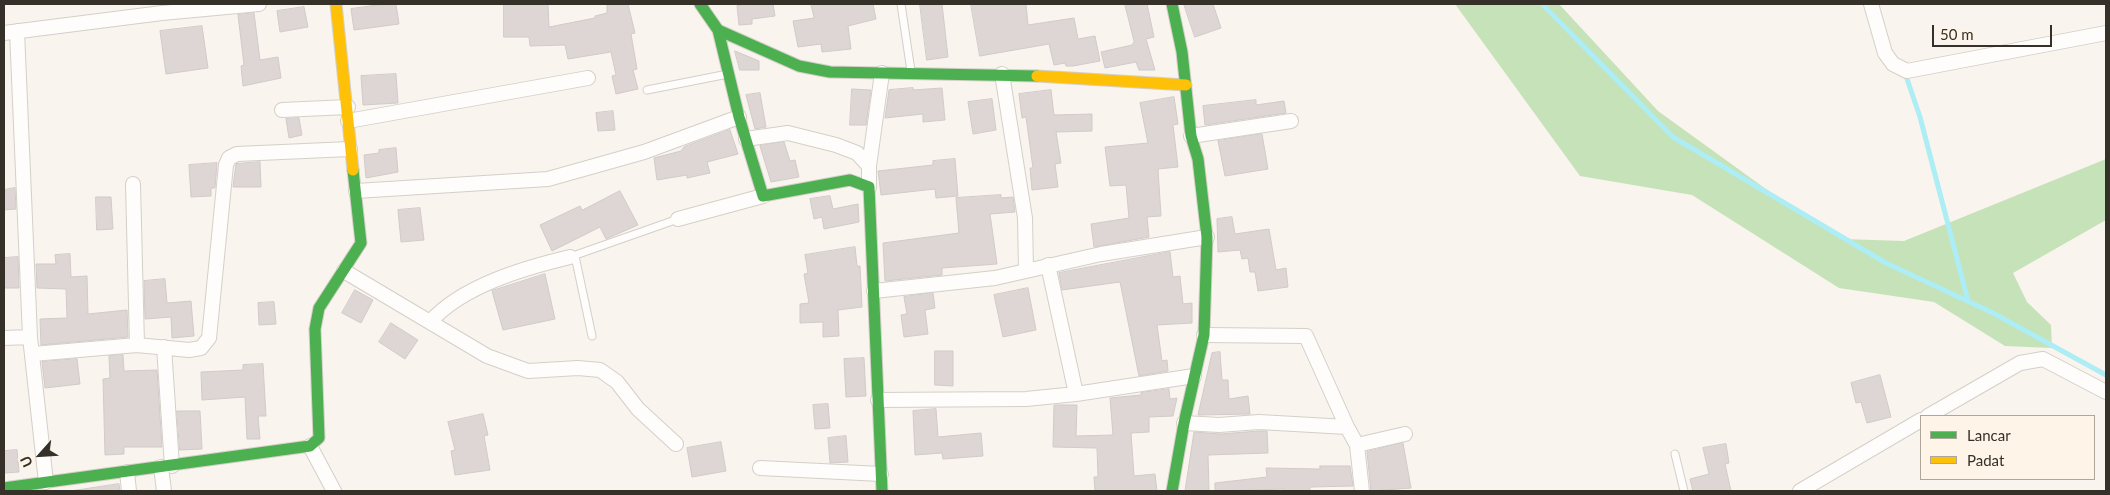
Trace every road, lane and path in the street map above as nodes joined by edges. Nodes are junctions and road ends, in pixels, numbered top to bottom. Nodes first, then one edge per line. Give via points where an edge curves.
1 (259, 4) edge
2 (336, 4) edge
3 (700, 4) edge
4 (901, 4) edge
5 (1172, 4) edge
6 (1871, 4) edge
7 (175, 8) edge
8 (718, 30) junction
9 (10, 32) edge
10 (2106, 33) edge
11 (882, 73) junction
12 (912, 73) junction
13 (728, 74) junction
14 (1002, 74) junction
15 (588, 78) dead end
16 (1186, 84) junction
17 (647, 90) dead end
18 (282, 110) dead end
19 (348, 114) junction
20 (739, 117) junction
21 (1291, 121) dead end
22 (1191, 136) junction
23 (746, 139) junction
24 (350, 149) junction
25 (869, 166) junction
26 (132, 184) dead end
27 (869, 187) junction
28 (356, 191) junction
29 (763, 196) junction
30 (678, 219) joint
31 (1208, 237) junction
32 (572, 257) junction
33 (1048, 265) junction
34 (1026, 270) junction
35 (344, 271) junction
36 (874, 291) junction
37 (430, 322) junction
38 (1204, 335) junction
39 (592, 336) dead end
40 (30, 337) junction
41 (4, 338) edge
42 (137, 345) junction
43 (164, 348) junction
44 (33, 354) junction
45 (1194, 376) junction
46 (2106, 392) edge
47 (1076, 394) junction
48 (878, 400) junction
49 (1930, 415) edge
50 (1920, 421) edge
51 (1184, 423) junction
52 (1347, 427) junction
53 (1405, 434) dead end
54 (676, 444) dead end
55 (1357, 445) junction
56 (310, 446) junction
57 (1676, 454) dead end
58 (166, 466) junction
59 (760, 468) dead end
60 (127, 472) junction
61 (881, 474) junction
62 (46, 482) junction
63 (4, 488) edge
64 (129, 491) edge
65 (164, 491) edge
66 (334, 491) edge
67 (882, 491) edge
68 (1172, 491) edge
69 (1362, 491) edge
70 (1684, 491) edge
71 (1800, 491) edge

1 - 7 street
2 - 19 street
3 - 8 street
4 - 12 lane
5 - 16 street
6 - 10 street via 1885,53 1892,64 1907,71
7 - 9 street
8 - 11 street via 799,66 830,72
8 - 13 street
9 - 40 street
11 - 12 street
11 - 25 street
12 - 14 street
13 - 17 lane
13 - 20 street
14 - 16 street
14 - 34 street via 1025,218
15 - 19 street
16 - 22 street
18 - 19 street
19 - 24 street
20 - 23 street
20 - 28 street via 644,152 548,179
21 - 22 street
22 - 31 street via 1198,159
23 - 25 street via 788,133 857,153
23 - 29 street
24 - 28 street
24 - 43 street via 237,154 229,158 209,338 201,348
25 - 27 street
26 - 42 street
27 - 29 street via 850,180
27 - 36 street
28 - 35 street via 361,243
29 - 30 street
30 - 32 lane
31 - 33 street
31 - 38 street
32 - 37 street via 529,267 498,279 443,308
32 - 39 lane
33 - 34 street
33 - 47 street
34 - 36 street via 995,278
35 - 37 street
35 - 56 street via 318,308 315,329 319,438
36 - 48 street
37 - 54 street via 486,356 528,371 600,370 617,382 638,409
38 - 45 street
38 - 52 street via 1306,336
40 - 41 street
40 - 44 street
42 - 43 street
42 - 44 street
43 - 58 street
44 - 62 street
45 - 47 street
45 - 51 street
46 - 49 street via 2043,359 2020,363
47 - 48 street via 1026,399
48 - 61 street
50 - 71 street
51 - 52 street via 1259,422
51 - 68 street
52 - 55 street
53 - 55 street
55 - 69 street
56 - 58 street
56 - 66 street
57 - 70 lane
58 - 60 street
58 - 65 street
59 - 61 street
60 - 62 street
60 - 64 street
61 - 67 street
62 - 63 street

